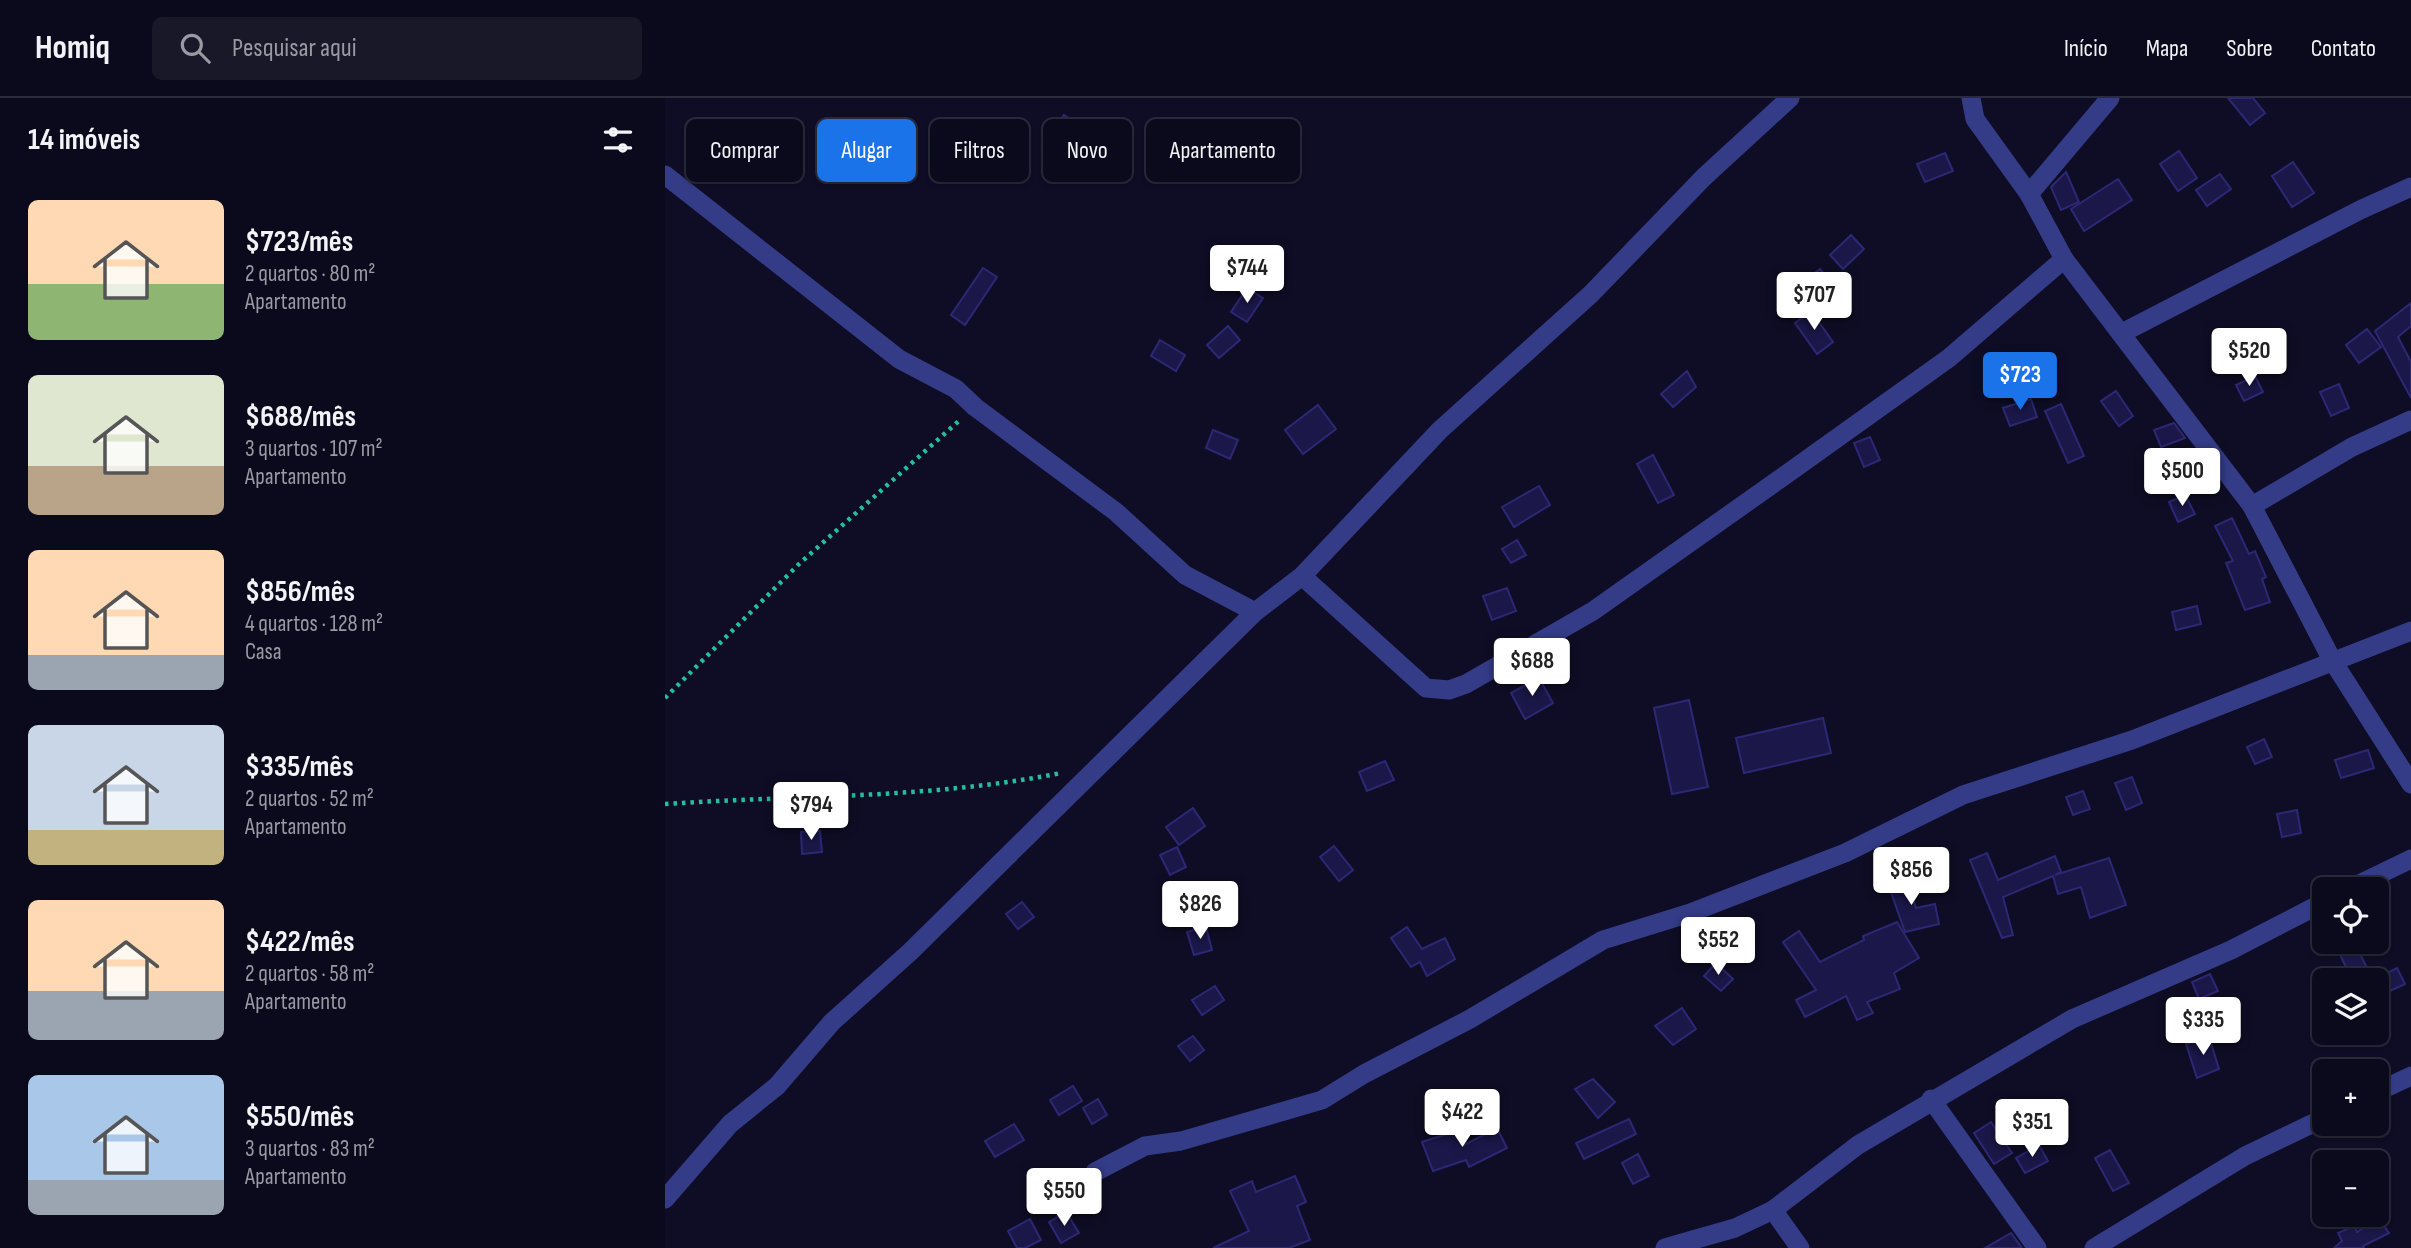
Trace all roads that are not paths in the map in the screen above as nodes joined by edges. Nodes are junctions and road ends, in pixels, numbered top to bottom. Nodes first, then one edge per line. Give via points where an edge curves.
1 (1790, 98) edge
2 (1971, 98) edge
3 (2110, 98) edge
4 (665, 175) edge
5 (2411, 187) edge
6 (2029, 194) junction
7 (2064, 259) junction
8 (2122, 333) junction
9 (2411, 420) edge
10 (2252, 506) junction
11 (1302, 576) junction
12 (1255, 611) junction
13 (2411, 631) edge
14 (2332, 660) junction
15 (2411, 784) edge
16 (2411, 859) edge
17 (2374, 877) edge
18 (2312, 908) edge
19 (2411, 1076) edge
20 (2389, 1086) edge
21 (1931, 1100) junction
22 (2312, 1124) edge
23 (1095, 1172) dead end
24 (665, 1199) edge
25 (1773, 1210) junction
26 (1665, 1248) edge
27 (1800, 1248) edge
28 (2037, 1248) edge
29 (2094, 1248) edge

1 - 11 street via 1704,177 1591,294 1440,430
2 - 6 street via 1975,119
3 - 6 street
4 - 12 street via 898,359 956,389 1116,512 1185,575
5 - 8 street
6 - 7 street
7 - 8 street
7 - 11 street via 1949,358 1784,476 1593,611 1465,684 1448,690 1426,688
8 - 10 street
9 - 10 street via 2352,447
10 - 14 street
11 - 12 street
12 - 24 street via 988,877 832,1022 777,1086 730,1124
13 - 14 street
14 - 15 street
14 - 23 street via 2132,740 1963,795 1845,853 1690,914 1603,940 1322,1100 1193,1138 1145,1146
16 - 17 street
18 - 21 street via 2231,950 2071,1019
19 - 20 street
21 - 25 street via 1858,1145
21 - 28 street
22 - 29 street via 2245,1156
25 - 26 street via 1735,1228
25 - 27 street

